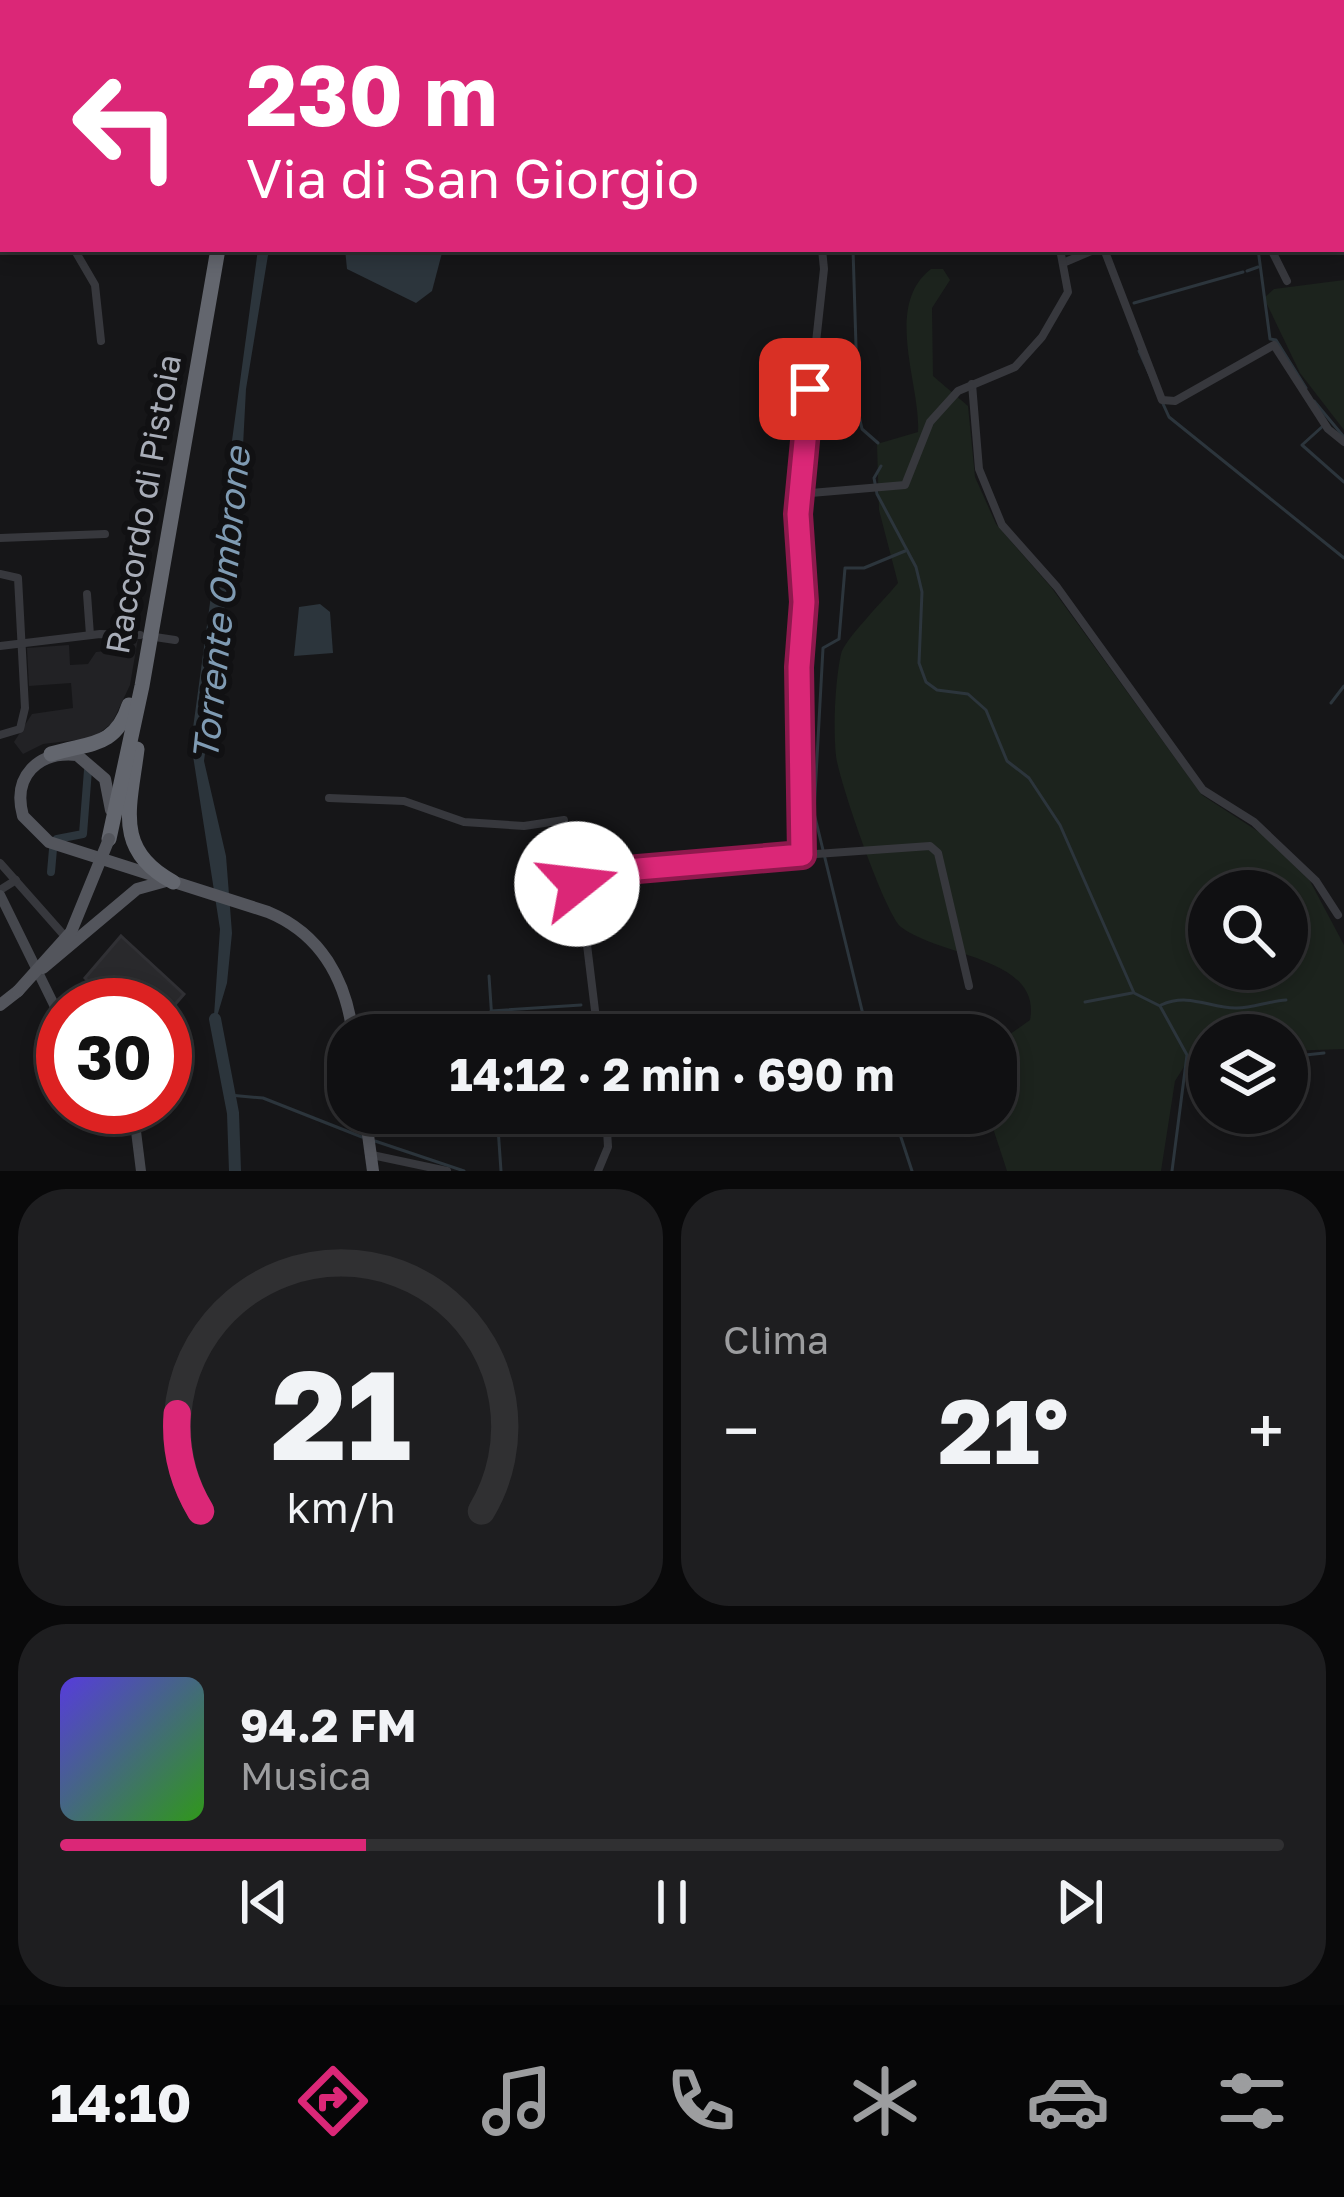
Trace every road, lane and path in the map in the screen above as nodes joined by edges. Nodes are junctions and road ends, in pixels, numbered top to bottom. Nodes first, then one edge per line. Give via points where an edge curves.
1 (76, 252) edge
2 (214, 252) edge
3 (822, 252) edge
4 (1061, 252) edge
5 (1092, 252) edge
6 (1101, 252) edge
7 (1273, 252) edge
8 (1063, 263) junction
9 (1288, 281) dead end
10 (101, 341) dead end
11 (972, 384) junction
12 (1344, 442) edge
13 (799, 494) junction
14 (106, 534) dead end
15 (0, 538) edge
16 (0, 574) edge
17 (87, 594) dead end
18 (90, 635) junction
19 (140, 635) dead end
20 (154, 637) dead end
21 (175, 640) dead end
22 (0, 646) edge
23 (21, 646) junction
24 (138, 688) junction
25 (0, 735) edge
26 (51, 754) junction
27 (329, 798) dead end
28 (109, 839) junction
29 (802, 855) junction
30 (0, 863) edge
31 (579, 879) junction
32 (16, 880) junction
33 (173, 882) junction
34 (0, 892) edge
35 (1338, 915) dead end
36 (62, 933) dead end
37 (43, 968) junction
38 (41, 978) edge
39 (969, 986) dead end
40 (0, 1005) edge
41 (348, 1014) edge
42 (595, 1014) edge
43 (136, 1134) edge
44 (367, 1134) edge
45 (607, 1134) edge
46 (370, 1155) junction
47 (141, 1171) edge
48 (373, 1171) edge
49 (446, 1171) edge
50 (598, 1171) edge

1 - 10 street via 95,285
2 - 24 highway, Raccordo di Pistoia
3 - 13 street
4 - 8 street
5 - 8 street
6 - 12 street via 1162,400 1274,345
7 - 9 street
8 - 11 street via 1068,292 1042,337 1005,374
11 - 13 street via 930,422 905,485
11 - 35 street via 979,469 1002,525 1058,587 1203,790 1254,822 1316,881
13 - 29 street
14 - 15 street
16 - 23 street via 17,576
17 - 18 street
18 - 19 street
18 - 23 street
20 - 21 street
22 - 23 street
23 - 25 street via 24,719 17,731
24 - 26 highway via 108,740
24 - 28 highway, Raccordo di Pistoia
24 - 33 highway via 130,836 144,863
26 - 28 main road via 77,755 101,772 111,795
26 - 33 main road via 20,787 23,816 35,833
27 - 31 street via 400,800 464,822 564,820 567,864
28 - 37 main road, Raccordo di Pistoia, bridge via 76,922
29 - 31 street
29 - 39 street via 930,846
30 - 32 street
31 - 42 street
32 - 34 street
32 - 36 street
33 - 37 main road, bridge via 141,887
33 - 41 main road via 287,921 323,953
34 - 38 street
37 - 40 main road, Raccordo di Pistoia, bridge
43 - 47 street
44 - 46 main road
45 - 50 street
46 - 48 main road
46 - 49 street

